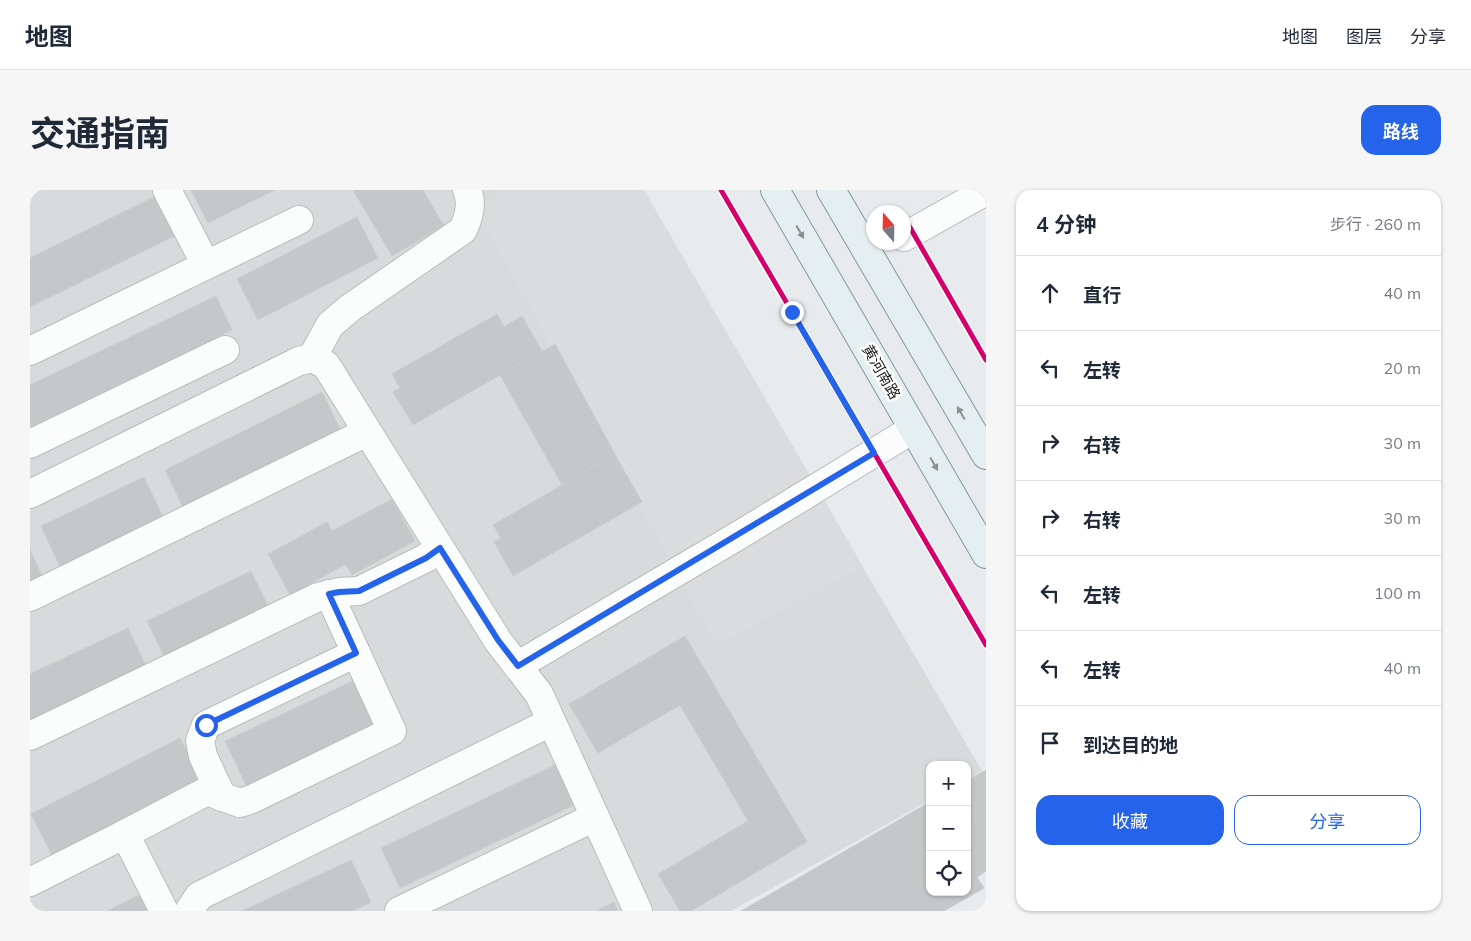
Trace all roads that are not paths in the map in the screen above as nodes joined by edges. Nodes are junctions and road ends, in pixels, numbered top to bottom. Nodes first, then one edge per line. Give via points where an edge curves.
1 (167, 190) edge
2 (466, 190) edge
3 (776, 190) edge
4 (831, 190) edge
5 (986, 191) edge
6 (299, 220) dead end
7 (911, 233) edge
8 (880, 250) edge
9 (870, 256) junction
10 (206, 265) junction
11 (225, 350) dead end
12 (30, 351) edge
13 (312, 358) junction
14 (914, 429) junction
15 (367, 432) junction
16 (30, 444) edge
17 (986, 455) edge
18 (30, 494) edge
19 (440, 548) junction
20 (986, 554) edge
21 (329, 594) junction
22 (30, 597) edge
23 (356, 653) junction
24 (518, 666) junction
25 (552, 722) junction
26 (30, 736) edge
27 (222, 796) junction
28 (595, 818) junction
29 (126, 834) junction
30 (30, 882) edge
31 (164, 911) edge
32 (188, 911) edge
33 (399, 911) edge
34 (638, 911) edge

1 - 10 lane
2 - 13 lane via 470,207 463,230 350,308 330,325
3 -> 14 main road, 黄河南路
4 - 9 main road
5 - 7 lane
6 - 10 lane
8 - 9 lane
17 -> 9 main road
10 - 12 lane
11 - 16 lane
13 - 15 lane via 326,365
13 - 18 lane via 299,361
14 -> 20 main road, 黄河南路
14 - 24 lane
15 - 19 lane
15 - 22 lane
19 - 21 lane via 359,591
19 - 24 lane
21 - 23 lane
21 - 26 lane
23 - 27 lane via 206,725 200,741 203,756
23 - 27 lane via 392,731 252,799 240,803
24 - 25 lane via 539,694
25 - 28 lane
25 - 32 lane via 199,896
27 - 29 lane via 207,791
28 - 33 lane
28 - 34 lane
29 - 30 lane
29 - 31 lane

